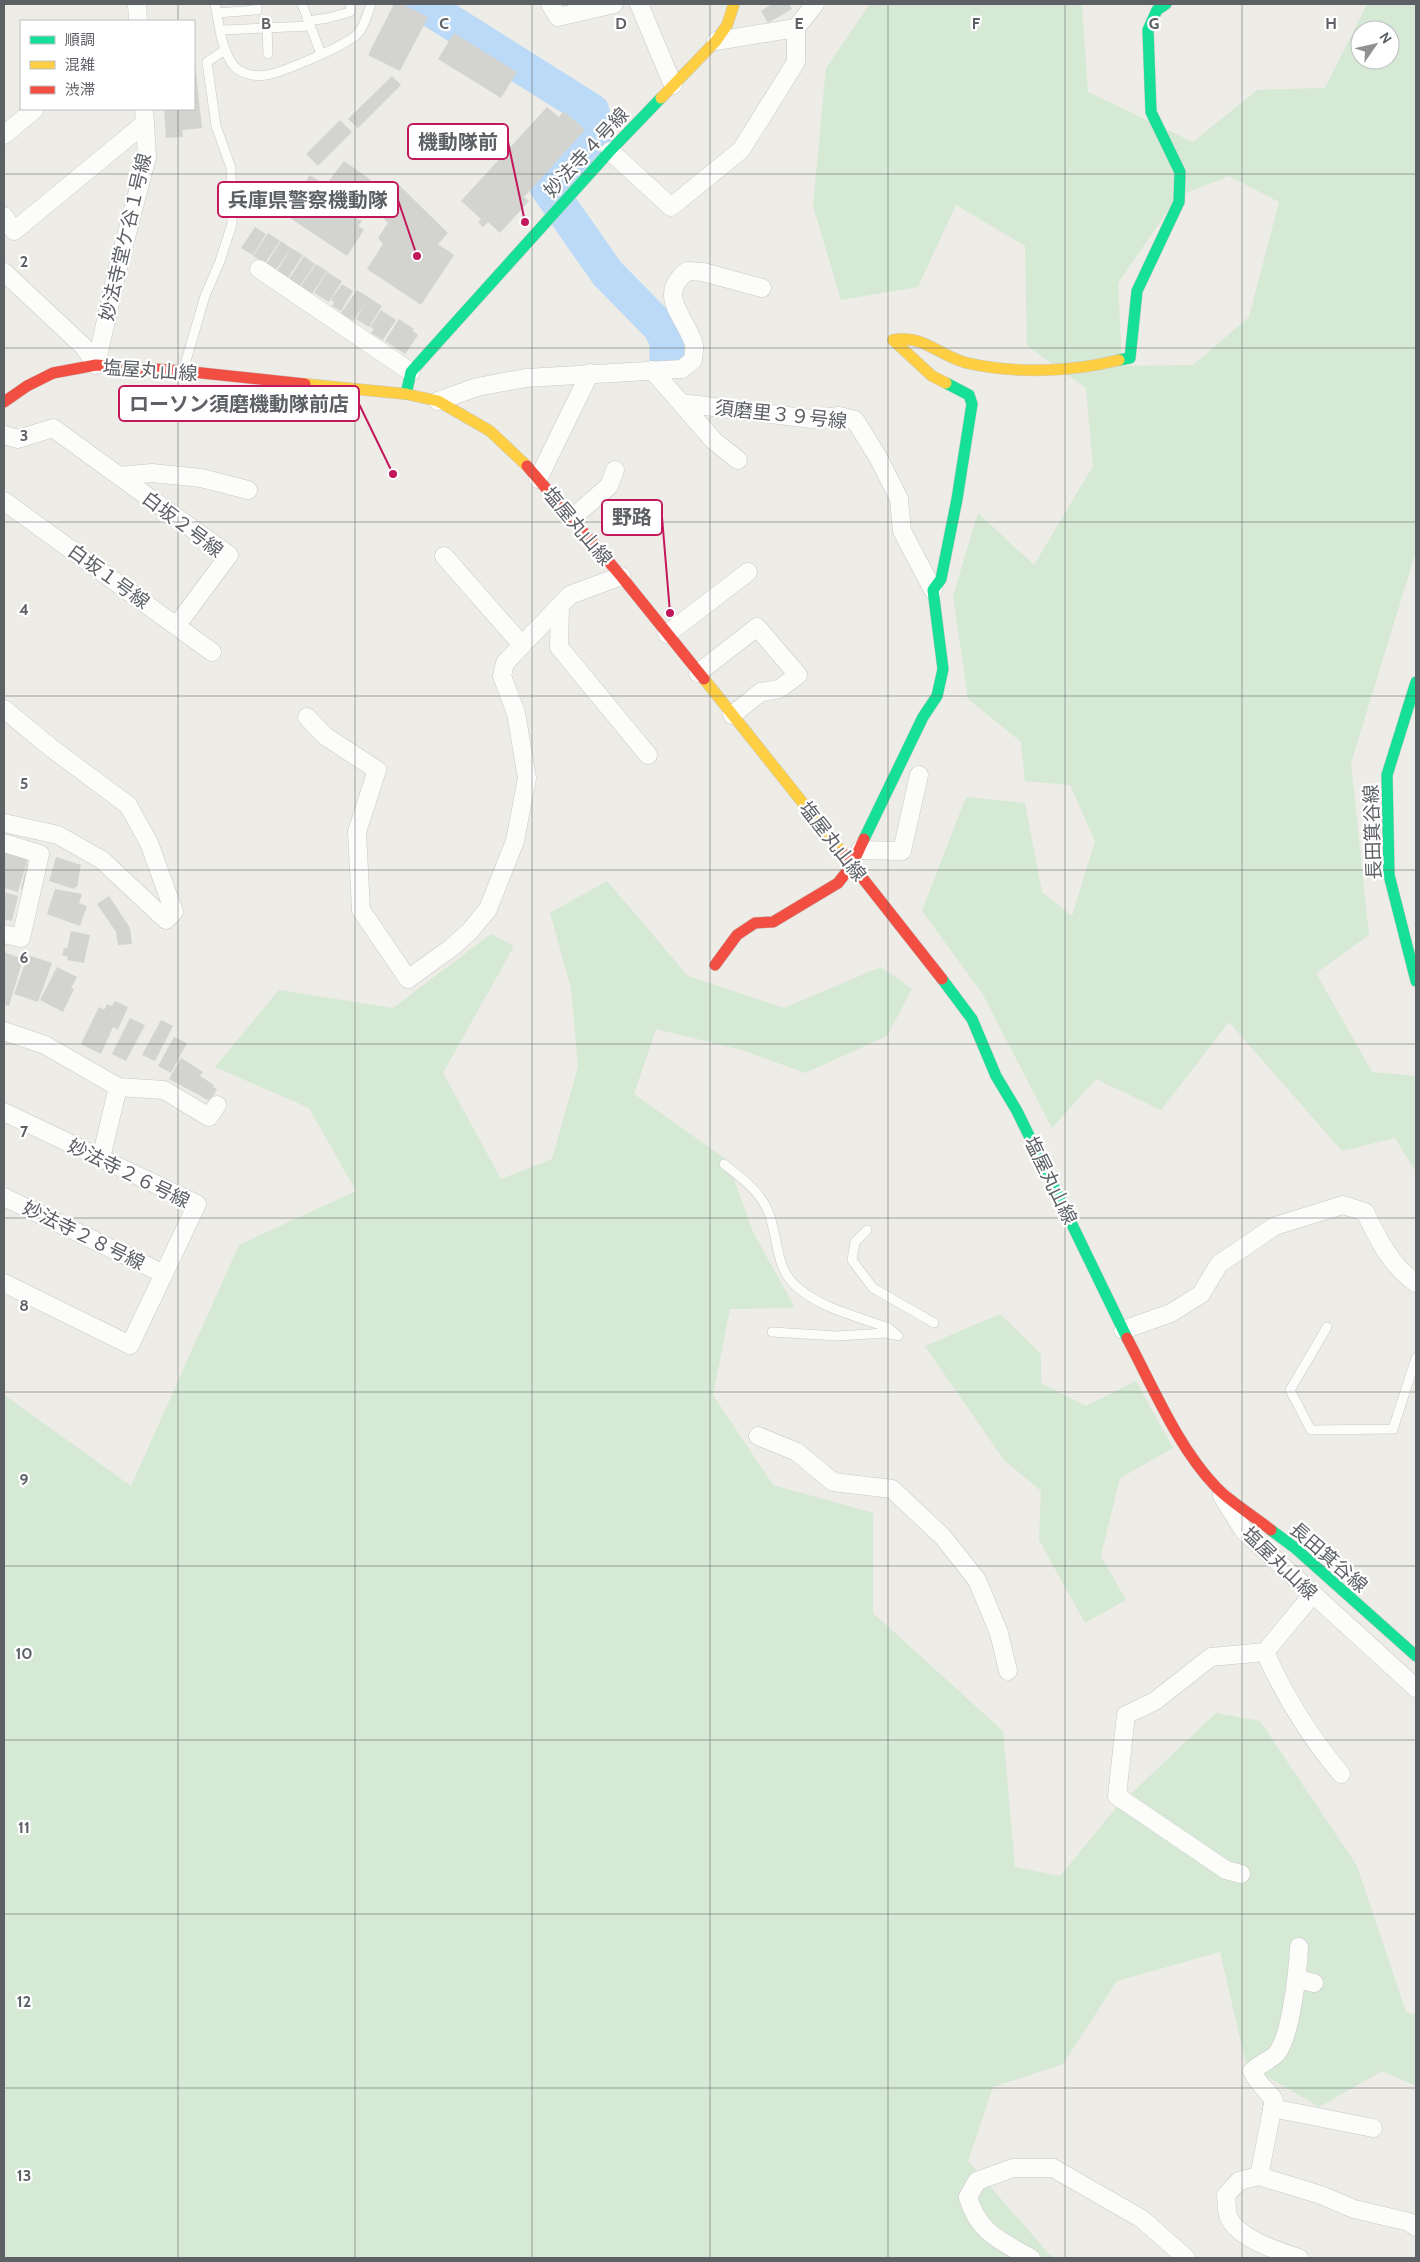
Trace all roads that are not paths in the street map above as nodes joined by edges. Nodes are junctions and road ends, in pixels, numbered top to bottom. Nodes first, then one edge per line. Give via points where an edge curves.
1 (137, 4) edge
2 (257, 4) edge
3 (302, 4) edge
4 (351, 4) edge
5 (371, 4) edge
6 (550, 4) edge
7 (614, 4) edge
8 (639, 4) edge
9 (734, 4) edge
10 (816, 4) edge
11 (1166, 4) edge
12 (216, 8) edge
13 (138, 20) edge
14 (309, 23) junction
15 (267, 28) junction
16 (796, 28) junction
17 (221, 30) junction
18 (716, 41) junction
19 (225, 50) junction
20 (268, 54) dead end
21 (321, 54) junction
22 (673, 85) junction
23 (34, 110) edge
24 (144, 116) edge
25 (4, 135) edge
26 (610, 151) junction
27 (4, 216) edge
28 (259, 269) dead end
29 (4, 272) edge
30 (762, 288) dead end
31 (96, 365) junction
32 (652, 370) junction
33 (183, 371) junction
34 (411, 372) junction
35 (590, 373) junction
36 (406, 394) junction
37 (4, 402) edge
38 (438, 402) junction
39 (681, 403) junction
40 (4, 435) edge
41 (738, 460) dead end
42 (615, 470) dead end
43 (119, 476) junction
44 (538, 479) junction
45 (248, 490) dead end
46 (4, 501) edge
47 (572, 518) junction
48 (444, 556) dead end
49 (748, 572) dead end
50 (621, 576) junction
51 (933, 590) junction
52 (560, 606) junction
53 (177, 625) junction
54 (667, 634) junction
55 (522, 645) junction
56 (212, 652) dead end
57 (698, 674) junction
58 (1416, 682) edge
59 (4, 709) edge
60 (732, 716) junction
61 (307, 717) dead end
62 (648, 755) dead end
63 (919, 775) dead end
64 (4, 822) edge
65 (4, 843) edge
66 (856, 857) junction
67 (12, 936) edge
68 (715, 965) dead end
69 (1416, 981) edge
70 (4, 1031) edge
71 (118, 1087) junction
72 (217, 1105) dead end
73 (4, 1112) edge
74 (100, 1158) junction
75 (724, 1164) dead end
76 (4, 1197) edge
77 (867, 1230) dead end
78 (164, 1274) junction
79 (4, 1283) edge
80 (1416, 1283) edge
81 (934, 1323) dead end
82 (1327, 1327) dead end
83 (1123, 1330) junction
84 (772, 1332) dead end
85 (1416, 1358) edge
86 (758, 1436) dead end
87 (1217, 1488) junction
88 (1313, 1594) junction
89 (1265, 1652) junction
90 (1416, 1656) edge
91 (1008, 1671) dead end
92 (1416, 1688) edge
93 (1341, 1774) dead end
94 (1241, 1874) dead end
95 (1299, 1947) dead end
96 (1272, 2108) junction
97 (1372, 2128) dead end
98 (1259, 2176) junction
99 (1416, 2227) edge
100 (1032, 2258) edge
101 (1186, 2258) edge
102 (1299, 2258) edge

1 - 13 street
2 - 12 lane via 257,10
3 - 14 lane
4 - 14 lane via 350,12
5 - 21 lane via 359,33
6 - 7 street via 558,17
8 - 22 street
9 - 18 street, 妙法寺４号線 via 727,25
10 - 16 street
11 - 51 street via 1157,10 1148,30 1151,112 1180,172 1179,202 1137,291 1130,358 1086,367 1018,368 955,360 918,339 905,336 893,340 932,376 969,394 972,404 941,579
12 - 17 lane
14 - 15 lane
14 - 21 lane
15 - 17 lane
15 - 20 lane
16 - 18 street
16 - 26 street via 796,62 741,150 671,207
17 - 19 lane
18 - 22 street, 妙法寺４号線
19 - 21 lane via 234,66 248,74 264,76 284,71
19 - 33 lane via 207,62 216,126 231,168 232,224 205,296
22 - 26 street, 妙法寺４号線
23 - 25 street
24 - 27 street via 14,231
24 - 31 street, 妙法寺堂ケ谷１号線 via 147,157
26 - 34 street, 妙法寺４号線
28 - 34 street
29 - 31 street via 84,347
30 - 32 street via 688,271 678,279 672,293 695,346 692,360 682,370
31 - 33 street, 塩屋丸山線
31 - 37 street, 塩屋丸山線 via 53,373
32 - 35 street
32 - 39 street
33 - 36 street, 塩屋丸山線
34 - 36 street, 妙法寺４号線
35 - 38 street via 477,387
35 - 44 street
36 - 38 street, 塩屋丸山線
38 - 44 street, 塩屋丸山線 via 490,431
39 - 41 street via 714,440
39 - 51 street, 須磨里３９号線 via 812,419 839,416 855,420 899,499 902,532
40 - 43 street via 18,439 52,428
42 - 47 street via 609,486
43 - 45 street via 152,473 200,478
43 - 53 street, 白坂２号線 via 229,555
44 - 47 street, 塩屋丸山線
46 - 53 street, 白坂１号線
47 - 50 street, 塩屋丸山線
48 - 55 street
49 - 54 street
50 - 52 street via 570,595
50 - 54 street, 塩屋丸山線
51 - 66 street via 943,669 937,696 923,717
52 - 55 street
52 - 62 street via 559,647
53 - 56 street, 白坂１号線
54 - 57 street, 塩屋丸山線
55 - 61 street via 505,663 502,676 516,713 527,778 515,842 488,908 470,931 408,978 362,910 357,832 377,770 324,736
57 - 60 street, 塩屋丸山線
57 - 60 street via 757,627 798,675 779,690 761,692
58 - 69 street, 長田箕谷線 via 1387,775 1389,876
59 - 64 street via 128,806 149,842 174,912 166,920 102,860 58,835
60 - 66 street, 塩屋丸山線
63 - 66 street via 902,851
65 - 67 street via 40,854
66 - 68 street via 838,883 773,922 755,923 737,935
66 - 83 street, 塩屋丸山線 via 972,1019 996,1076 1017,1111
70 - 71 street via 45,1045
71 - 72 street via 164,1090 209,1117
71 - 74 street
73 - 74 street, 妙法寺２６号線
74 - 78 street, 妙法寺２６号線 via 197,1204
75 - 84 lane via 754,1188 768,1211 781,1265 797,1287 817,1302 889,1328 898,1336 886,1333 837,1336
76 - 78 street, 妙法寺２８号線
77 - 81 lane via 855,1242 852,1260 873,1288
78 - 79 street, 妙法寺２６号線 via 130,1346
80 - 83 street via 1401,1273 1365,1212 1343,1205 1275,1226 1219,1264 1201,1294 1171,1314
82 - 85 lane via 1290,1390 1311,1430 1392,1429
83 - 87 street, 塩屋丸山線 via 1173,1426
86 - 91 street via 797,1452 832,1482 892,1489 943,1537 976,1580 999,1633
87 - 88 street, 塩屋丸山線 via 1244,1531
87 - 90 street, 長田箕谷線 via 1295,1548
88 - 89 street
88 - 92 street, 塩屋丸山線
89 - 93 street via 1282,1691 1315,1744
89 - 94 street via 1211,1656 1155,1701 1126,1715 1117,1796 1226,1870
95 - 96 street via 1306,1981 1276,2053 1252,2071 1254,2078 1274,2100
96 - 97 street
96 - 98 street
98 - 99 street via 1354,2209 1409,2222
98 - 102 street via 1239,2181 1226,2195 1228,2217 1240,2232
100 - 101 street via 991,2235 973,2215 968,2197 977,2181 1013,2168 1053,2168 1142,2219

